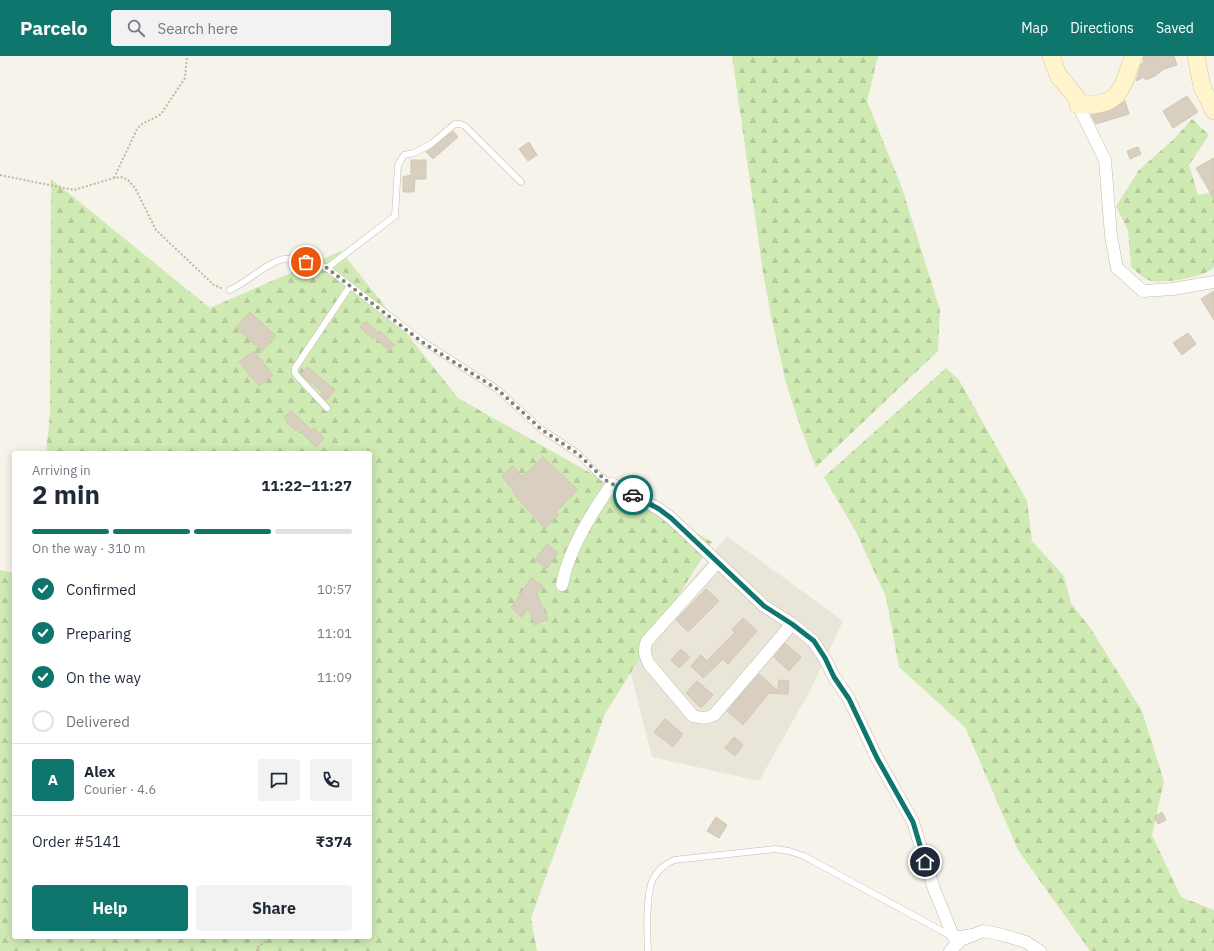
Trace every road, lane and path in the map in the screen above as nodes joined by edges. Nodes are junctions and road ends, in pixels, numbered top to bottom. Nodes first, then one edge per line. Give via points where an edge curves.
1 (187, 56) edge
2 (1052, 56) edge
3 (1134, 56) edge
4 (1196, 56) edge
5 (1078, 105) junction
6 (1214, 111) edge
7 (0, 175) edge
8 (114, 178) junction
9 (521, 182) dead end
10 (327, 268) junction
11 (1214, 282) edge
12 (350, 286) junction
13 (230, 290) joint
14 (327, 408) dead end
15 (612, 484) junction
16 (718, 563) junction
17 (562, 585) dead end
18 (792, 624) junction
19 (973, 934) junction
20 (954, 938) junction
21 (268, 939) edge
22 (257, 951) edge
23 (648, 951) edge
24 (950, 951) edge
25 (1040, 951) edge

1 - 8 path via 185,78 161,114 141,124 137,129
2 - 5 street via 1058,75 1076,97
3 - 5 street via 1121,90 1116,96 1098,105
4 - 6 street via 1202,87
5 - 11 street via 1105,160 1111,236 1117,268 1143,291
7 - 8 path via 74,190
8 - 13 path via 122,177 135,188 162,236 214,285
9 - 10 lane via 465,126 455,124 431,144 404,155 398,165 395,216
10 - 12 lane
10 - 13 lane via 295,259 285,259
12 - 14 lane via 296,368 298,378
12 - 15 lane via 422,342 497,389 541,429 577,453
15 - 16 street via 659,509
15 - 17 street via 589,517 564,570
16 - 18 street via 764,606
16 - 18 street via 644,647 649,664 693,716 702,718 714,715
18 - 20 street via 814,641 825,658 913,822 934,889
19 - 20 street
19 - 24 street via 961,940
19 - 25 street via 982,931 1003,935 1026,942
20 - 23 lane via 804,856 775,848 674,860 663,865 653,879 649,895
21 - 22 path

